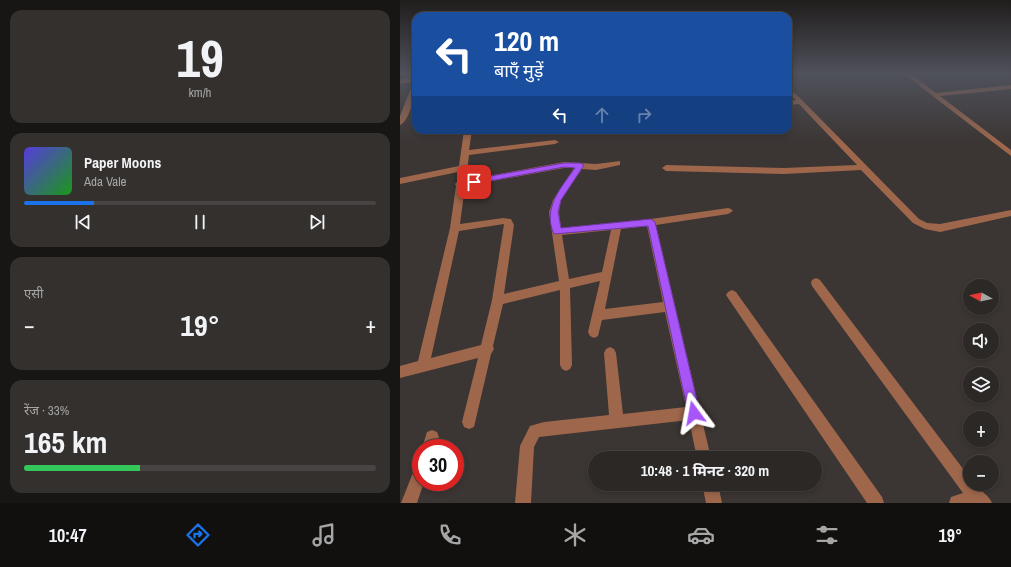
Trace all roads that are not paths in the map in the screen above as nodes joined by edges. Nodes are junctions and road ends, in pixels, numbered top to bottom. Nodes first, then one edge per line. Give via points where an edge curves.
1 (796, 97) edge
2 (938, 97) edge
3 (412, 101) edge
4 (801, 102) junction
5 (412, 103) edge
6 (792, 103) edge
7 (400, 104) edge
8 (400, 123) edge
9 (467, 134) edge
10 (555, 142) dead end
11 (465, 153) junction
12 (1011, 154) edge
13 (617, 163) dead end
14 (580, 165) junction
15 (864, 167) junction
16 (463, 168) junction
17 (666, 168) dead end
18 (400, 181) edge
19 (459, 184) junction
20 (728, 212) dead end
21 (1011, 213) edge
22 (651, 222) junction
23 (617, 226) junction
24 (454, 228) junction
25 (557, 232) junction
26 (606, 275) junction
27 (816, 283) dead end
28 (565, 286) junction
29 (732, 295) dead end
30 (498, 300) junction
31 (670, 306) junction
32 (598, 315) junction
33 (594, 332) dead end
34 (488, 349) junction
35 (610, 353) dead end
36 (566, 365) dead end
37 (423, 366) junction
38 (400, 372) edge
39 (694, 413) junction
40 (617, 421) junction
41 (469, 422) dead end
42 (702, 451) edge
43 (413, 491) edge
44 (711, 491) edge
45 (979, 500) edge
46 (409, 503) edge
47 (523, 503) edge
48 (714, 503) edge
49 (876, 503) edge
50 (957, 503) edge

1 - 4 street
2 - 12 street
3 - 7 street
4 - 6 street
4 - 15 street
5 - 8 street
9 - 11 street
10 - 11 street
11 - 16 street
13 - 14 street via 602,166
14 - 19 street via 564,165
14 - 25 street via 557,200 554,212
15 - 17 street via 784,171
15 - 21 street via 916,221 925,226 940,228
16 - 18 street
16 - 19 street
19 - 24 street
20 - 22 street
22 - 23 street
22 - 31 street
23 - 25 street
23 - 26 street
24 - 30 street via 508,221 510,225
24 - 37 street
25 - 28 street
26 - 28 street
26 - 32 street
27 - 45 street
28 - 30 street
28 - 36 street
29 - 49 street
30 - 34 street
31 - 32 street
31 - 39 street
32 - 33 street
34 - 37 street
34 - 41 street
35 - 40 street
37 - 38 street
39 - 40 street
39 - 42 street
40 - 47 street via 535,431 527,446
43 - 46 street
44 - 48 street
45 - 50 street

